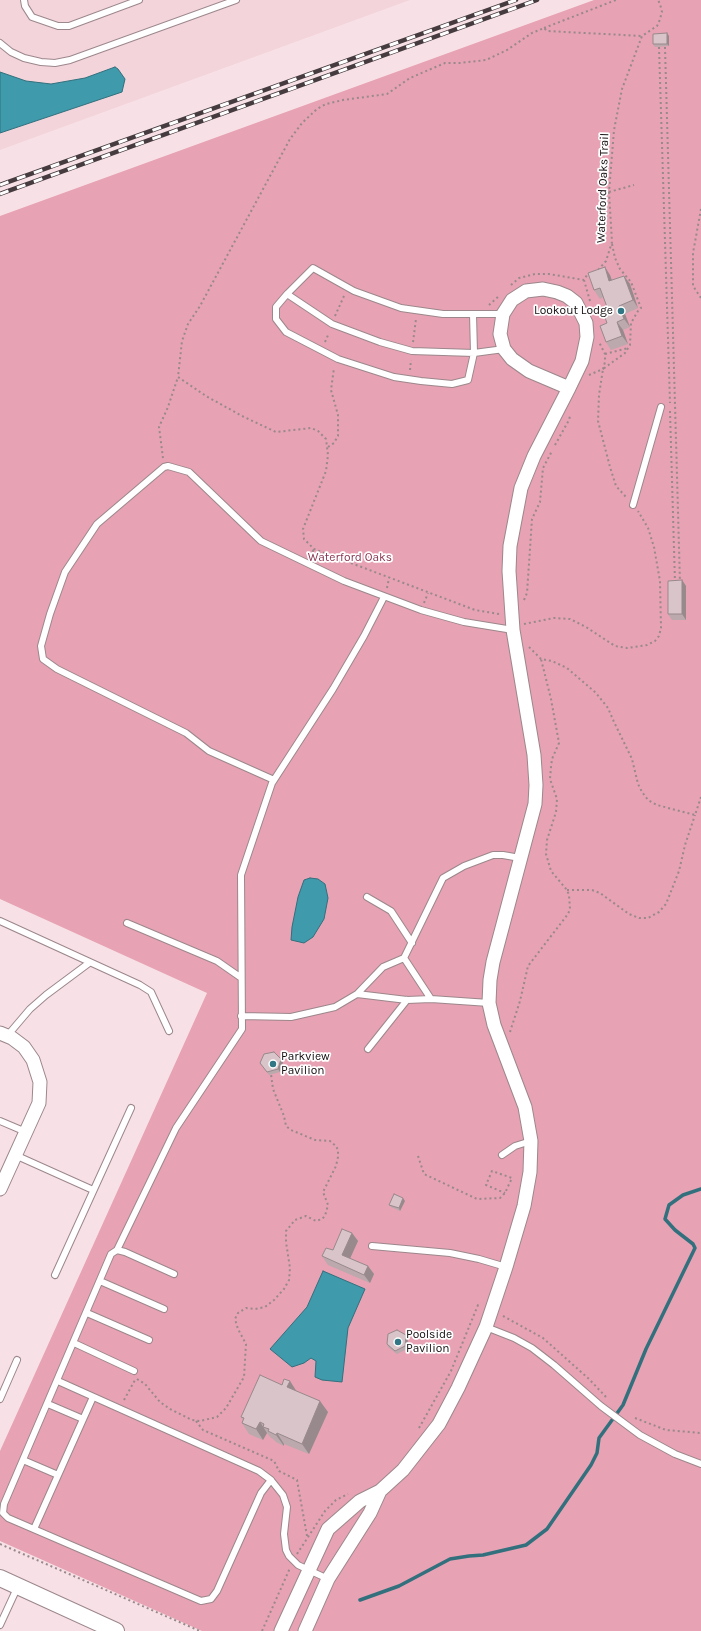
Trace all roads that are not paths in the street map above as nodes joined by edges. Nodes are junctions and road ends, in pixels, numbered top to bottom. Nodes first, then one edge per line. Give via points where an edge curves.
1 (24, 0) edge
2 (139, 0) edge
3 (236, 0) edge
4 (0, 43) edge
5 (287, 294) junction
6 (473, 314) junction
7 (503, 314) junction
8 (504, 349) junction
9 (474, 353) junction
10 (569, 388) junction
11 (661, 406) dead end
12 (633, 505) road end
13 (384, 597) junction
14 (517, 627) junction
15 (274, 780) junction
16 (520, 858) junction
17 (367, 897) dead end
18 (0, 921) edge
19 (127, 923) dead end
20 (412, 943) junction
21 (404, 958) junction
22 (89, 962) junction
23 (240, 977) junction
24 (357, 994) junction
25 (431, 999) junction
26 (407, 1000) junction
27 (489, 1003) junction
28 (241, 1016) junction
29 (169, 1031) dead end
30 (3, 1034) edge
31 (368, 1049) dead end
32 (131, 1108) dead end
33 (0, 1121) edge
34 (26, 1132) junction
35 (531, 1141) junction
36 (15, 1155) junction
37 (502, 1155) dead end
38 (0, 1189) edge
39 (93, 1190) junction
40 (372, 1246) dead end
41 (117, 1250) junction
42 (506, 1268) junction
43 (174, 1274) dead end
44 (55, 1275) dead end
45 (100, 1280) junction
46 (164, 1308) dead end
47 (87, 1313) junction
48 (486, 1327) junction
49 (149, 1340) dead end
50 (74, 1343) junction
51 (18, 1360) dead end
52 (134, 1371) dead end
53 (58, 1381) junction
54 (93, 1397) junction
55 (0, 1399) edge
56 (48, 1404) junction
57 (83, 1419) junction
58 (23, 1460) junction
59 (701, 1464) edge
60 (58, 1475) junction
61 (271, 1480) junction
62 (380, 1491) junction
63 (34, 1529) junction
64 (308, 1571) junction
65 (0, 1578) edge
66 (328, 1579) junction
67 (18, 1586) junction
68 (0, 1625) edge
69 (116, 1631) edge
70 (281, 1631) edge
71 (305, 1631) edge

1 - 2 lane via 32,17 58,26 69,26
3 - 4 lane via 70,60 55,63 24,58
5 - 6 lane via 313,268 354,291 401,308 443,314
5 - 9 lane via 332,324 380,342 412,351
5 - 9 lane via 276,306 276,319 286,332 338,359 394,377 452,384 468,380
6 - 7 lane
6 - 9 lane
7 - 8 street via 500,334
7 - 10 street via 512,300 526,291 543,289 557,292 576,303 586,323 587,337 582,361
8 - 9 lane
8 - 10 street via 512,359 529,371
10 - 14 street via 534,456 521,488 510,546 509,571
11 - 12 lane
13 - 14 lane via 464,622
13 - 15 lane via 333,689
13 - 15 lane via 344,581 261,541 188,472 168,466 97,524 64,572 41,646 43,659 57,669 186,733 209,751
14 - 16 street via 536,785 535,804
15 - 23 lane via 241,875
16 - 20 lane via 493,855 464,866 443,878
16 - 27 street via 493,962
17 - 20 lane via 391,911
18 - 22 lane
19 - 23 lane via 217,961
20 - 21 lane
21 - 24 lane via 383,967
21 - 25 lane
22 - 29 lane via 151,992
22 - 30 lane via 46,995
23 - 28 lane
24 - 26 lane
24 - 28 lane via 335,1007 291,1017
25 - 26 lane
25 - 27 lane
26 - 31 lane
27 - 35 street via 496,1030 525,1107
28 - 41 lane via 242,1029 176,1128
30 - 34 street via 24,1047 33,1060 40,1082 39,1103
32 - 39 lane
33 - 34 lane
34 - 36 street
35 - 37 lane via 515,1146
35 - 42 street via 530,1172 524,1206
36 - 38 street
36 - 39 lane
39 - 44 lane
40 - 42 lane via 450,1253
41 - 43 lane
41 - 45 lane via 111,1254
42 - 48 street
45 - 46 lane
45 - 47 lane
47 - 49 lane
47 - 50 lane
48 - 59 lane via 532,1348 640,1435 675,1454
48 - 62 street via 439,1424 402,1470
50 - 52 lane
50 - 53 lane
51 - 55 lane
53 - 54 lane
53 - 56 lane
54 - 57 lane
54 - 61 lane via 259,1471
56 - 57 lane
56 - 58 lane
57 - 60 lane
58 - 60 lane
58 - 63 lane via 2,1512 8,1518
60 - 63 lane
61 - 63 lane via 261,1493 212,1599 201,1601
61 - 64 lane via 283,1495 287,1507 284,1534 286,1550 294,1561
62 - 64 street via 360,1501 328,1529
62 - 66 street via 370,1513
64 - 66 lane
64 - 70 street
65 - 67 street
66 - 71 street
67 - 68 lane
67 - 69 street

